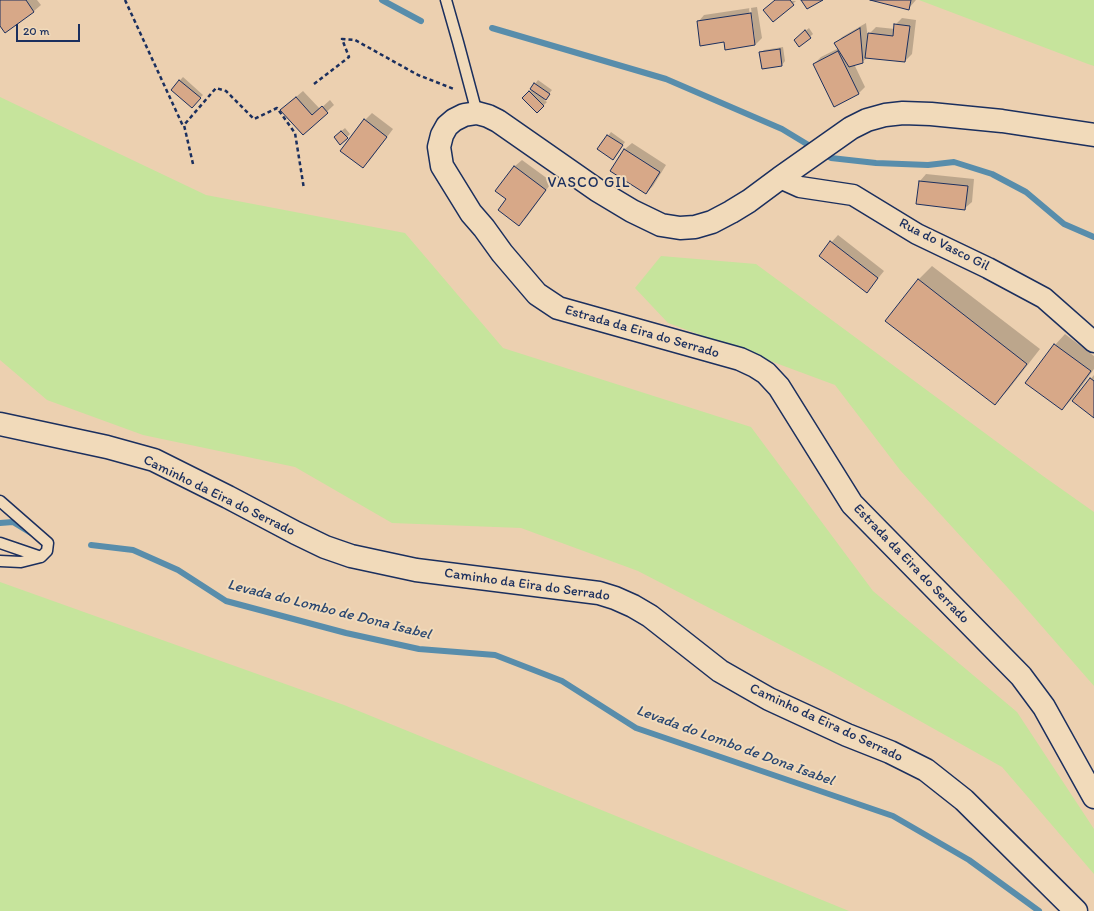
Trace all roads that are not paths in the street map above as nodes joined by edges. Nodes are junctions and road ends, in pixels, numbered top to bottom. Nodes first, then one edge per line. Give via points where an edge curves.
1 (446, 0) edge
2 (474, 105) junction
3 (1094, 135) edge
4 (780, 178) junction
5 (1094, 342) edge
6 (0, 424) edge
7 (0, 501) edge
8 (0, 543) edge
9 (41, 557) junction
10 (0, 561) edge
11 (1094, 797) edge
12 (1076, 911) edge

1 - 2 lane
2 - 4 main road via 597,190 661,225 680,228 712,222 749,201
2 - 11 main road, Estrada da Eira do Serrado via 447,126 442,135 439,148 442,166 471,213 537,294 558,308 740,359 766,373 779,387 852,504 1021,676 1044,707
3 - 4 main road via 1002,121 931,114 885,115 851,128
4 - 5 street, Rua do Vasco Gil via 800,187 853,195 917,234 1044,298
6 - 12 main road, Caminho da Eira do Serrado via 154,460 296,533 351,556 416,570 599,593 633,606 650,616 720,671 769,699 926,770 964,800
7 - 9 lane via 48,543 47,551
8 - 9 lane
9 - 10 lane via 21,562

